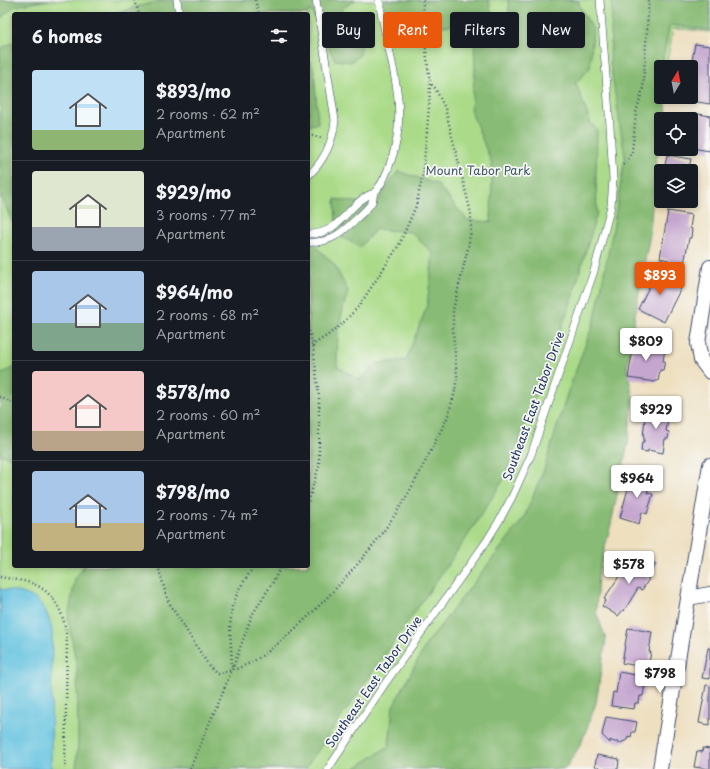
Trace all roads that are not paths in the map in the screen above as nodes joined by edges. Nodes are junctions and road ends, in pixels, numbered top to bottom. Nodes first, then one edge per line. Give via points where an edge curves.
1 (177, 0) edge
2 (316, 0) edge
3 (379, 0) edge
4 (600, 0) edge
5 (180, 12) edge
6 (310, 174) edge
7 (374, 193) junction
8 (310, 234) edge
9 (310, 242) edge
10 (710, 267) edge
11 (710, 372) edge
12 (710, 465) edge
13 (710, 594) edge
14 (688, 598) junction
15 (328, 769) edge
16 (660, 769) edge

1 - 5 lane
2 - 6 lane via 335,120 325,155
3 - 7 lane via 396,80 400,121 391,162
4 - 15 lane, Southeast East Tabor Drive via 612,166 611,206 594,271 531,455 500,521
7 - 8 lane via 366,196 331,229
7 - 9 lane via 372,202 344,231 328,240
10 - 11 street via 698,343 702,360
12 - 14 street
13 - 14 street
14 - 16 street

